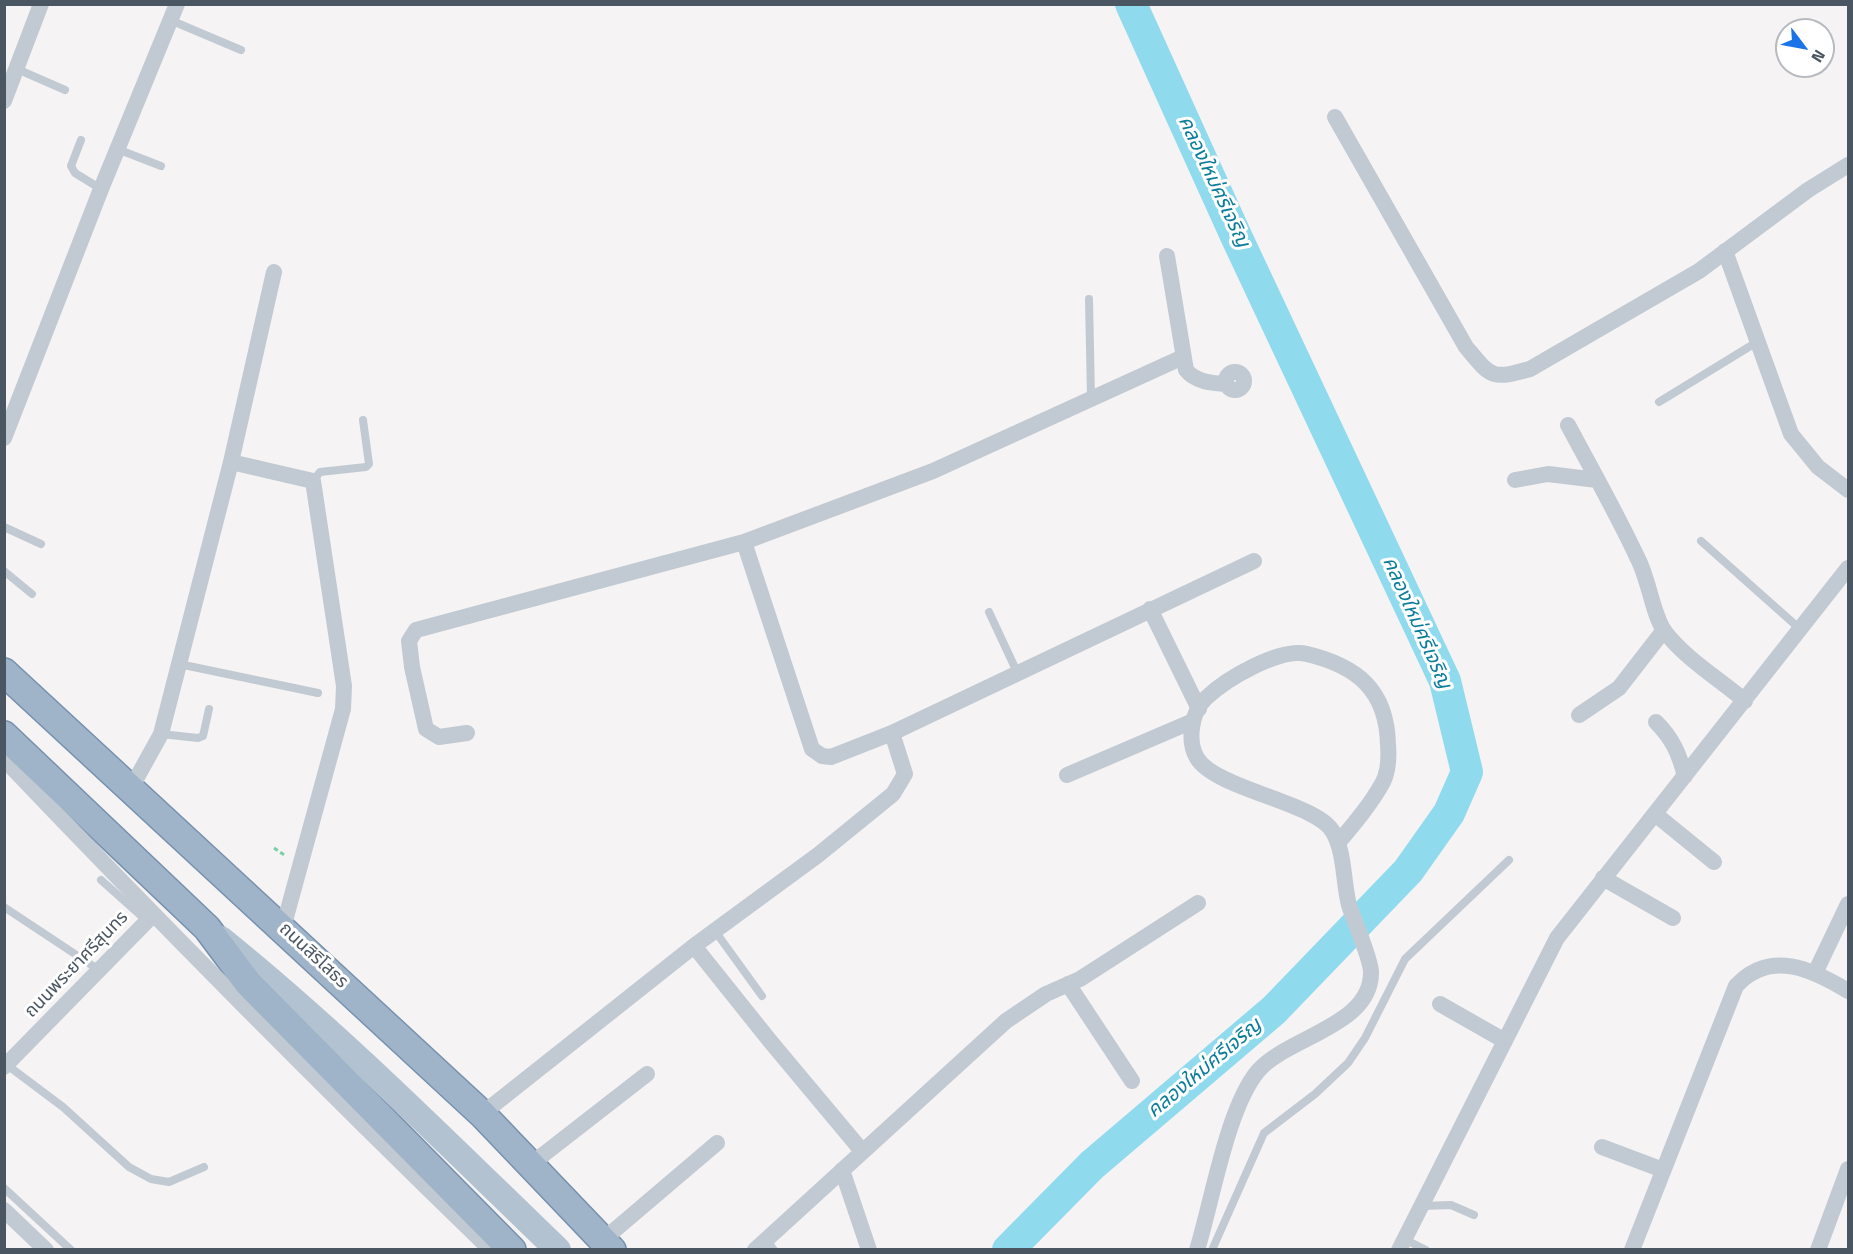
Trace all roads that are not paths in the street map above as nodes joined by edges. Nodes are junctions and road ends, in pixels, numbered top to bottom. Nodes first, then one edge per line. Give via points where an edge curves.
1 (41, 4) edge
2 (177, 4) edge
3 (170, 20) junction
4 (241, 50) dead end
5 (17, 69) junction
6 (65, 90) dead end
7 (4, 101) edge
8 (1335, 117) dead end
9 (81, 140) dead end
10 (117, 149) junction
11 (1848, 165) edge
12 (161, 166) dead end
13 (101, 189) junction
14 (1725, 251) junction
15 (1167, 256) dead end
16 (274, 272) dead end
17 (1089, 299) dead end
18 (1757, 342) junction
19 (1183, 357) junction
20 (1225, 384) dead end
21 (1091, 398) junction
22 (1659, 402) dead end
23 (363, 420) dead end
24 (1568, 425) dead end
25 (4, 438) edge
26 (231, 462) junction
27 (1515, 480) dead end
28 (1597, 480) junction
29 (314, 481) junction
30 (1848, 490) edge
31 (4, 527) edge
32 (1701, 541) dead end
33 (744, 542) junction
34 (41, 544) dead end
35 (1254, 561) dead end
36 (1848, 568) edge
37 (4, 571) edge
38 (32, 594) dead end
39 (1150, 609) junction
40 (989, 612) dead end
41 (1800, 629) junction
42 (1664, 630) junction
43 (179, 664) junction
44 (4, 672) edge
45 (1017, 672) junction
46 (318, 693) dead end
47 (1745, 701) junction
48 (209, 709) dead end
49 (1196, 715) junction
50 (1579, 716) dead end
51 (1656, 722) dead end
52 (892, 733) junction
53 (161, 734) junction
54 (467, 734) dead end
55 (4, 735) edge
56 (4, 759) edge
57 (1067, 775) dead end
58 (1685, 776) junction
59 (130, 790) junction
60 (1655, 814) junction
61 (1338, 843) junction
62 (1509, 860) dead end
63 (1714, 862) dead end
64 (1604, 878) junction
65 (102, 879) dead end
66 (1198, 903) dead end
67 (1848, 904) edge
68 (4, 907) edge
69 (150, 918) junction
70 (1673, 918) dead end
71 (207, 928) junction
72 (283, 928) junction
73 (715, 931) junction
74 (694, 946) junction
75 (99, 970) junction
76 (1816, 971) junction
77 (1068, 984) junction
78 (1848, 991) edge
79 (762, 996) dead end
80 (1440, 1004) dead end
81 (1505, 1041) junction
82 (6, 1066) edge
83 (647, 1074) dead end
84 (1132, 1081) dead end
85 (483, 1114) junction
86 (717, 1143) dead end
87 (1602, 1147) dead end
88 (862, 1151) junction
89 (530, 1165) junction
90 (204, 1167) dead end
91 (1848, 1169) edge
92 (842, 1170) junction
93 (1663, 1170) junction
94 (4, 1188) edge
95 (1421, 1206) junction
96 (4, 1210) edge
97 (1474, 1215) dead end
98 (1402, 1244) edge
99 (607, 1245) edge
100 (765, 1246) edge
101 (46, 1250) edge
102 (71, 1250) edge
103 (491, 1250) edge
104 (512, 1250) edge
105 (558, 1250) edge
106 (869, 1250) edge
107 (1197, 1250) edge
108 (1212, 1250) edge
109 (1426, 1250) edge
110 (1632, 1250) edge
111 (1818, 1250) edge

1 - 5 street
2 - 3 street
3 - 4 lane
3 - 10 street
5 - 6 lane
5 - 7 street
8 - 14 street via 1466,347 1488,373 1504,376 1530,369 1699,271
9 - 13 lane via 71,166 75,173
10 - 12 lane
10 - 13 street
11 - 14 street
13 - 25 street
14 - 18 street
15 - 19 street
16 - 26 street
17 - 21 lane
18 - 22 lane
18 - 30 street via 1791,434 1818,467
19 - 20 street via 1191,376
19 - 21 street
21 - 33 street via 933,471
23 - 29 lane via 369,464 321,472
24 - 28 street
26 - 29 street
26 - 43 street
27 - 28 street via 1548,474
28 - 42 street via 1639,561
29 - 72 street via 344,686 343,709
31 - 34 lane
32 - 41 lane
33 - 52 street via 812,749 831,757
33 - 54 street via 416,630 409,641 426,729 439,737
35 - 39 street
36 - 41 street
37 - 38 lane
39 - 45 street
39 - 49 street
40 - 45 lane
41 - 47 street
42 - 47 street via 1675,644
42 - 50 street via 1619,688
43 - 46 lane
43 - 53 street
44 - 59 highway, ถนนสิริโสธร
45 - 52 street
47 - 58 street
48 - 53 lane via 203,736
49 - 57 street
49 - 61 street via 1191,745 1198,761 1213,772 1320,820 1333,830
49 - 61 street via 1204,699 1277,655 1302,652 1339,662 1366,682 1378,700 1388,731 1389,758 1384,780
51 - 58 street via 1678,750
52 - 73 street via 905,774 893,794
53 - 59 street
55 - 71 highway
56 - 69 street
58 - 60 street
59 - 72 highway, ถนนสิริโสธร
60 - 63 street
60 - 64 street
61 - 107 street via 1349,904 1371,971 1368,989 1355,1011 1259,1071 1245,1094 1218,1171
62 - 108 lane via 1405,959 1348,1063 1264,1133
64 - 70 street
64 - 81 street via 1557,938
65 - 69 lane
66 - 77 street
67 - 76 street
68 - 75 lane
69 - 75 street, ถนนพระยาศรีสุนทร
69 - 103 street
71 - 104 highway via 248,983
71 - 105 main road via 261,971
72 - 85 highway, ถนนสิริโสธร
73 - 74 street
73 - 79 lane
74 - 85 street
74 - 88 street
75 - 82 street, ถนนพระยาศรีสุนทร
76 - 78 street
76 - 93 street via 1779,964 1746,974 1736,986
77 - 84 street
77 - 88 street via 1006,1021
80 - 81 street
81 - 95 street
82 - 90 lane via 63,1107 129,1167 151,1179 169,1182
83 - 89 street
85 - 89 highway, ถนนสิริโสธร
86 - 99 street
87 - 93 street
88 - 92 street
89 - 99 highway, ถนนสิริโสธร
91 - 111 street
92 - 100 street
92 - 106 street
93 - 110 street
94 - 102 lane
95 - 97 lane via 1451,1205
95 - 98 street
96 - 101 street
98 - 109 lane

